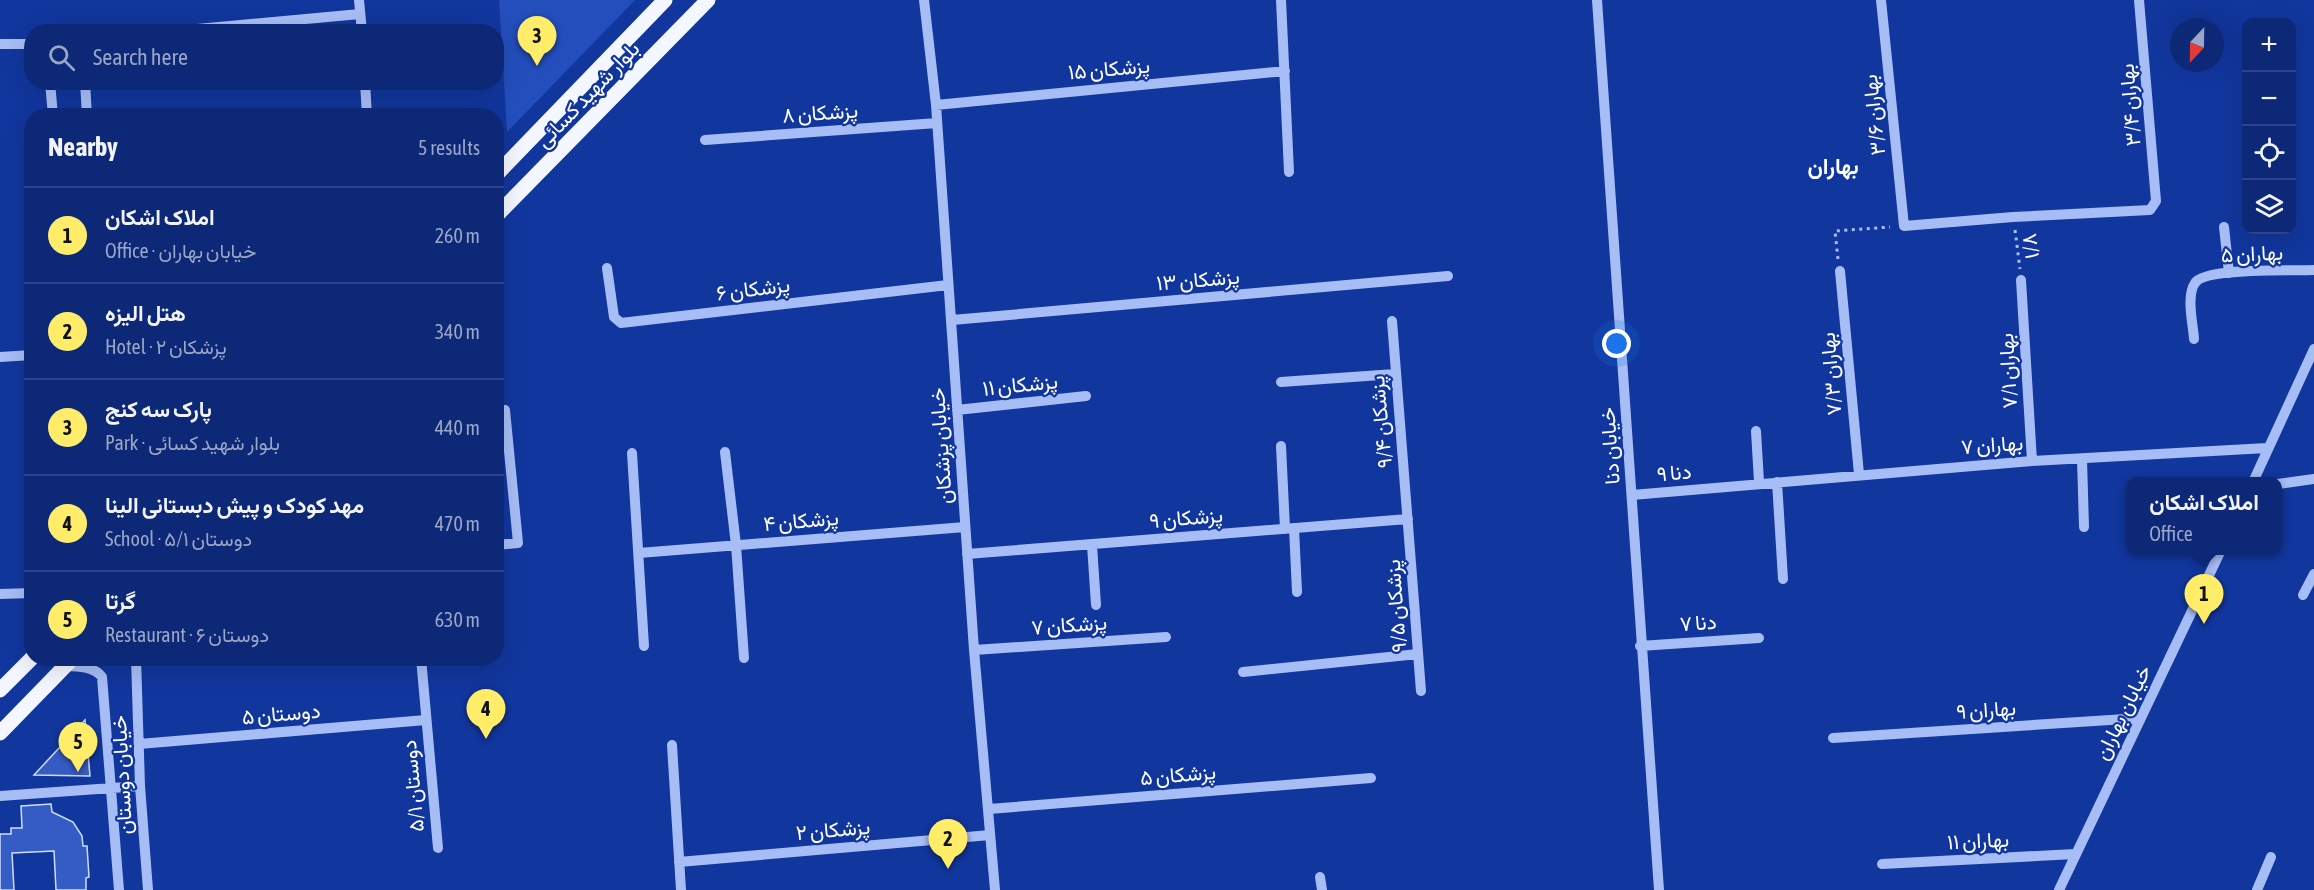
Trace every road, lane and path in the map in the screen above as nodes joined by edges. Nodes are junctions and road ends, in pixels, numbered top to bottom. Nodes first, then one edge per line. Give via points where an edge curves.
1 (359, 0) edge
2 (665, 0) edge
3 (708, 0) edge
4 (924, 0) edge
5 (1281, 0) edge
6 (1597, 0) edge
7 (1881, 0) edge
8 (2139, 0) edge
9 (360, 14) junction
10 (252, 24) edge
11 (361, 24) edge
12 (0, 44) edge
13 (24, 44) edge
14 (1285, 71) junction
15 (51, 90) edge
16 (85, 90) edge
17 (365, 90) edge
18 (936, 105) junction
19 (52, 108) edge
20 (87, 108) edge
21 (367, 108) edge
22 (937, 123) junction
23 (705, 140) dead end
24 (504, 167) edge
25 (1289, 172) dead end
26 (504, 202) edge
27 (2013, 217) junction
28 (1904, 226) junction
29 (2224, 227) dead end
30 (608, 268) dead end
31 (1839, 270) joint
32 (2314, 270) edge
33 (2229, 273) junction
34 (1448, 276) dead end
35 (2022, 280) joint
36 (948, 285) junction
37 (952, 320) junction
38 (1392, 321) dead end
39 (2194, 339) dead end
40 (2314, 349) edge
41 (24, 356) edge
42 (0, 357) edge
43 (1395, 374) junction
44 (1281, 382) dead end
45 (1086, 396) dead end
46 (957, 410) junction
47 (504, 411) edge
48 (1756, 431) dead end
49 (1281, 446) dead end
50 (2267, 448) junction
51 (725, 452) dead end
52 (632, 453) dead end
53 (2082, 459) junction
54 (2032, 461) junction
55 (1859, 474) junction
56 (2255, 477) edge
57 (2314, 479) edge
58 (1759, 482) junction
59 (1778, 482) junction
60 (2282, 483) edge
61 (1720, 488) joint
62 (1632, 495) junction
63 (1408, 519) junction
64 (965, 527) junction
65 (2084, 527) dead end
66 (1290, 529) junction
67 (504, 544) edge
68 (1092, 544) junction
69 (736, 545) junction
70 (639, 553) junction
71 (967, 554) junction
72 (2219, 555) edge
73 (2314, 574) edge
74 (1783, 579) dead end
75 (1297, 592) dead end
76 (24, 593) edge
77 (0, 594) edge
78 (2303, 595) dead end
79 (1096, 604) dead end
80 (1166, 637) dead end
81 (1759, 638) dead end
82 (644, 646) dead end
83 (1640, 646) junction
84 (974, 650) junction
85 (1418, 654) junction
86 (744, 658) dead end
87 (24, 666) edge
88 (65, 666) edge
89 (80, 666) edge
90 (136, 666) edge
91 (422, 666) edge
92 (1244, 672) dead end
93 (0, 690) edge
94 (1420, 691) dead end
95 (2141, 718) junction
96 (426, 720) junction
97 (0, 733) edge
98 (1833, 738) dead end
99 (139, 744) junction
100 (672, 745) dead end
101 (1371, 778) dead end
102 (140, 786) junction
103 (111, 788) junction
104 (0, 796) edge
105 (989, 808) junction
106 (990, 835) junction
107 (438, 848) dead end
108 (2075, 854) junction
109 (2271, 857) dead end
110 (679, 862) junction
111 (1882, 864) dead end
112 (1320, 877) dead end
113 (119, 890) edge
114 (148, 890) edge
115 (681, 890) edge
116 (996, 890) edge
117 (1322, 890) edge
118 (1659, 890) edge
119 (2059, 890) edge
120 (2257, 890) edge

1 - 9 street
2 - 24 main road, بلوار شهید کسائی
3 - 26 main road, بلوار شهید کسائی
4 - 18 street, خیابان پزشکان
5 - 14 street
6 - 62 street, خیابان دنا
7 - 28 street, ۳/۶ بهاران
8 - 27 street, ۳/۴ بهاران via 2154,206 2150,210
9 - 10 street
9 - 11 street
12 - 13 street
14 - 18 street, ۱۵ پزشکان
14 - 25 street
15 - 19 street
16 - 20 street
17 - 21 street
18 - 22 street, خیابان پزشکان
22 - 23 street, ۸ پزشکان
22 - 36 street, خیابان پزشکان
27 - 28 street
27 - 35 path, ۷/۱
28 - 31 path via 1835,231
29 - 33 street
30 - 36 street, ۶ پزشکان via 614,317 621,323
31 - 55 street, ۷/۳ بهاران
32 - 33 street, ۵ بهاران
33 - 39 street, ۵ بهاران via 2201,277 2194,283
34 - 37 street, ۱۳ پزشکان
35 - 54 street, ۷/۱ بهاران
36 - 37 street, خیابان پزشکان
37 - 46 street, خیابان پزشکان
38 - 43 street, ۹/۴ پزشکان
40 - 50 street
41 - 42 street
43 - 44 street
43 - 63 street, ۹/۴ پزشکان
45 - 46 street, ۱۱ پزشکان
46 - 64 street, خیابان پزشکان
47 - 67 street via 518,543
48 - 58 street
49 - 66 street
50 - 53 street, ۷ بهاران
50 - 56 street
51 - 69 street
52 - 70 street
53 - 54 street, ۷ بهاران
53 - 65 street
54 - 55 street, ۷ بهاران
55 - 59 street, ۷ بهاران
57 - 60 street
58 - 59 street, ۷ بهاران
58 - 61 street, ۷ بهاران
59 - 74 street
61 - 62 street, ۹ دنا
62 - 83 street, خیابان دنا
63 - 66 street, ۹ پزشکان
63 - 85 street, ۹/۵ پزشکان
64 - 69 street, ۴ پزشکان
64 - 71 street, خیابان پزشکان
66 - 68 street, ۹ پزشکان
66 - 75 street
68 - 71 street, ۹ پزشکان
68 - 79 street
69 - 70 street, ۴ پزشکان
69 - 86 street
70 - 82 street
71 - 84 street, خیابان پزشکان
72 - 95 street, خیابان بهاران
73 - 78 street
76 - 77 street
80 - 84 street, ۷ پزشکان
81 - 83 street, ۷ دنا
83 - 118 street, خیابان دنا
84 - 105 street, خیابان پزشکان
85 - 92 street
85 - 94 street, ۹/۵ پزشکان
87 - 93 main road
88 - 97 main road
89 - 103 street, خیابان دوستان via 102,677
90 - 99 street, خیابان دوستان
91 - 96 street, ۵/۱ دوستان
95 - 98 street, ۹ بهاران
95 - 108 street, خیابان بهاران
96 - 99 street, ۵ دوستان
96 - 107 street, ۵/۱ دوستان
99 - 102 street, خیابان دوستان
100 - 110 street
101 - 105 street, ۵ پزشکان
102 - 103 street
102 - 114 street, خیابان دوستان
103 - 104 street
103 - 113 street, خیابان دوستان
105 - 106 street, خیابان پزشکان
106 - 110 street, ۲ پزشکان
106 - 116 street, خیابان پزشکان
108 - 111 street, ۱۱ بهاران
108 - 119 street, خیابان بهاران
109 - 120 street
110 - 115 street
112 - 117 street

